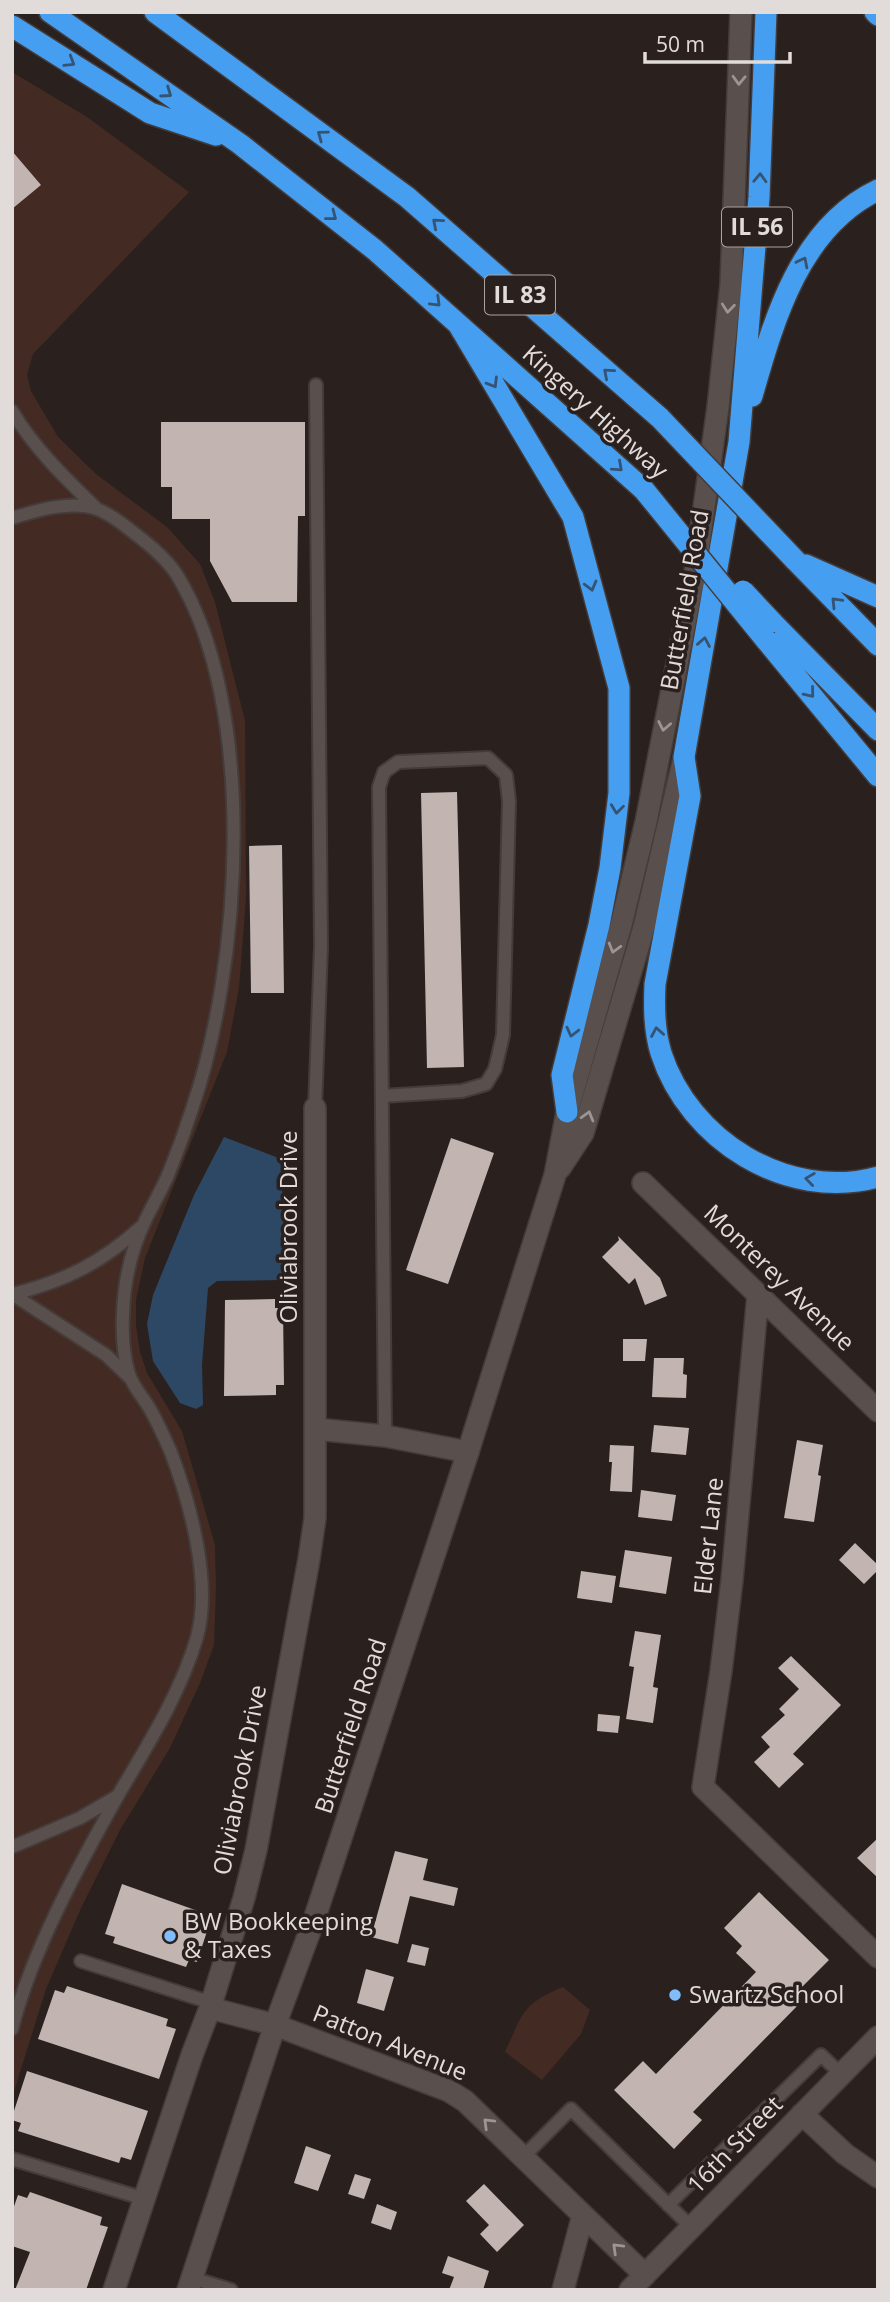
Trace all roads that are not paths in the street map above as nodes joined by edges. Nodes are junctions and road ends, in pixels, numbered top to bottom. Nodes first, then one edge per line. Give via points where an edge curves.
1 (50, 12) edge
2 (155, 12) edge
3 (741, 12) edge
4 (766, 12) edge
5 (12, 26) edge
6 (240, 144) junction
7 (878, 190) edge
8 (458, 324) junction
9 (316, 385) dead end
10 (12, 411) edge
11 (739, 442) junction
12 (96, 508) junction
13 (12, 518) edge
14 (795, 560) junction
15 (878, 597) edge
16 (769, 631) junction
17 (878, 645) edge
18 (878, 730) edge
19 (684, 757) junction
20 (878, 776) edge
21 (382, 1096) junction
22 (315, 1108) joint
23 (567, 1112) junction
24 (555, 1175) junction
25 (878, 1177) edge
26 (643, 1184) dead end
27 (142, 1226) junction
28 (13, 1294) edge
29 (758, 1294) junction
30 (130, 1378) junction
31 (878, 1411) edge
32 (316, 1429) junction
33 (385, 1436) junction
34 (468, 1452) junction
35 (118, 1796) junction
36 (12, 1847) edge
37 (878, 1957) edge
38 (81, 1961) dead end
39 (211, 2005) junction
40 (13, 2020) edge
41 (275, 2025) junction
42 (878, 2037) edge
43 (841, 2074) junction
44 (802, 2114) junction
45 (523, 2157) junction
46 (12, 2159) edge
47 (878, 2177) edge
48 (145, 2199) junction
49 (668, 2205) junction
50 (587, 2218) junction
51 (691, 2227) junction
52 (637, 2282) edge
53 (190, 2284) edge
54 (114, 2290) edge
55 (231, 2290) edge
56 (562, 2290) edge

1 -> 6 highway, Kingery Highway / IL 83
14 -> 2 highway, Kingery Highway / IL 83, bridge via 660,418 407,197
3 -> 23 street, Butterfield Road / IL 56 via 731,284 695,572 646,822
11 -> 4 highway, Butterfield Road / IL 56 via 759,197
5 -> 6 highway via 150,113
6 -> 8 highway, Kingery Highway / IL 83 via 375,250
11 -> 7 highway via 768,342 808,251 826,228
8 -> 16 highway, Kingery Highway / IL 83, bridge via 643,490
8 -> 23 highway via 573,517 619,688 619,793 610,868 562,1075
9 - 22 lane via 321,947
10 - 12 lane via 46,457
19 -> 11 highway, Butterfield Road / IL 56
12 - 13 lane via 66,506
12 - 27 lane via 170,564 187,593 208,643 220,691 232,799 230,918 203,1078 167,1178
14 - 15 highway
17 -> 14 highway, Kingery Highway / IL 83
16 - 18 highway
16 -> 20 highway
24 -> 19 street, Butterfield Road / IL 56 via 583,1133 644,927
25 -> 19 highway via 837,1182 768,1169 737,1153 705,1126 682,1100 669,1075 653,1009 690,796
21 - 21 lane via 379,787 384,772 398,762 488,758 506,775 509,801 503,1035 495,1069 486,1084 462,1091
21 - 33 lane
22 - 32 street, Oliviabrook Drive
23 - 24 street, Butterfield Road / IL 56
24 - 34 street, Butterfield Road / IL 56
26 - 29 street, Monterey Avenue
27 - 28 lane via 97,1262
27 - 30 lane via 129,1264 123,1307 122,1344
28 - 30 lane via 106,1355
29 - 31 street, Monterey Avenue
29 - 37 street, Elder Lane via 732,1580 703,1787
30 - 35 lane via 170,1451 198,1552 203,1594 198,1634 183,1676
32 - 33 street
32 - 39 street, Oliviabrook Drive via 315,1518 256,1850
33 - 34 street
34 - 41 street, Butterfield Road / IL 56
35 - 36 lane
35 - 40 lane via 55,1917
38 - 39 lane
39 - 41 street, Patton Avenue
39 - 48 street, Oliviabrook Drive
45 -> 41 street, Patton Avenue via 449,2091
41 - 53 street, Butterfield Road / IL 56
42 - 43 street, 16th Street
43 - 44 street, 16th Street
43 - 49 lane via 821,2055
44 - 47 street
44 - 51 street, 16th Street
45 - 49 lane via 571,2109
45 - 50 street, Patton Avenue
46 - 48 lane
48 - 54 street, Oliviabrook Drive
49 - 51 lane
52 -> 50 street, Patton Avenue
50 - 56 street
51 - 52 street, 16th Street
53 - 55 lane

